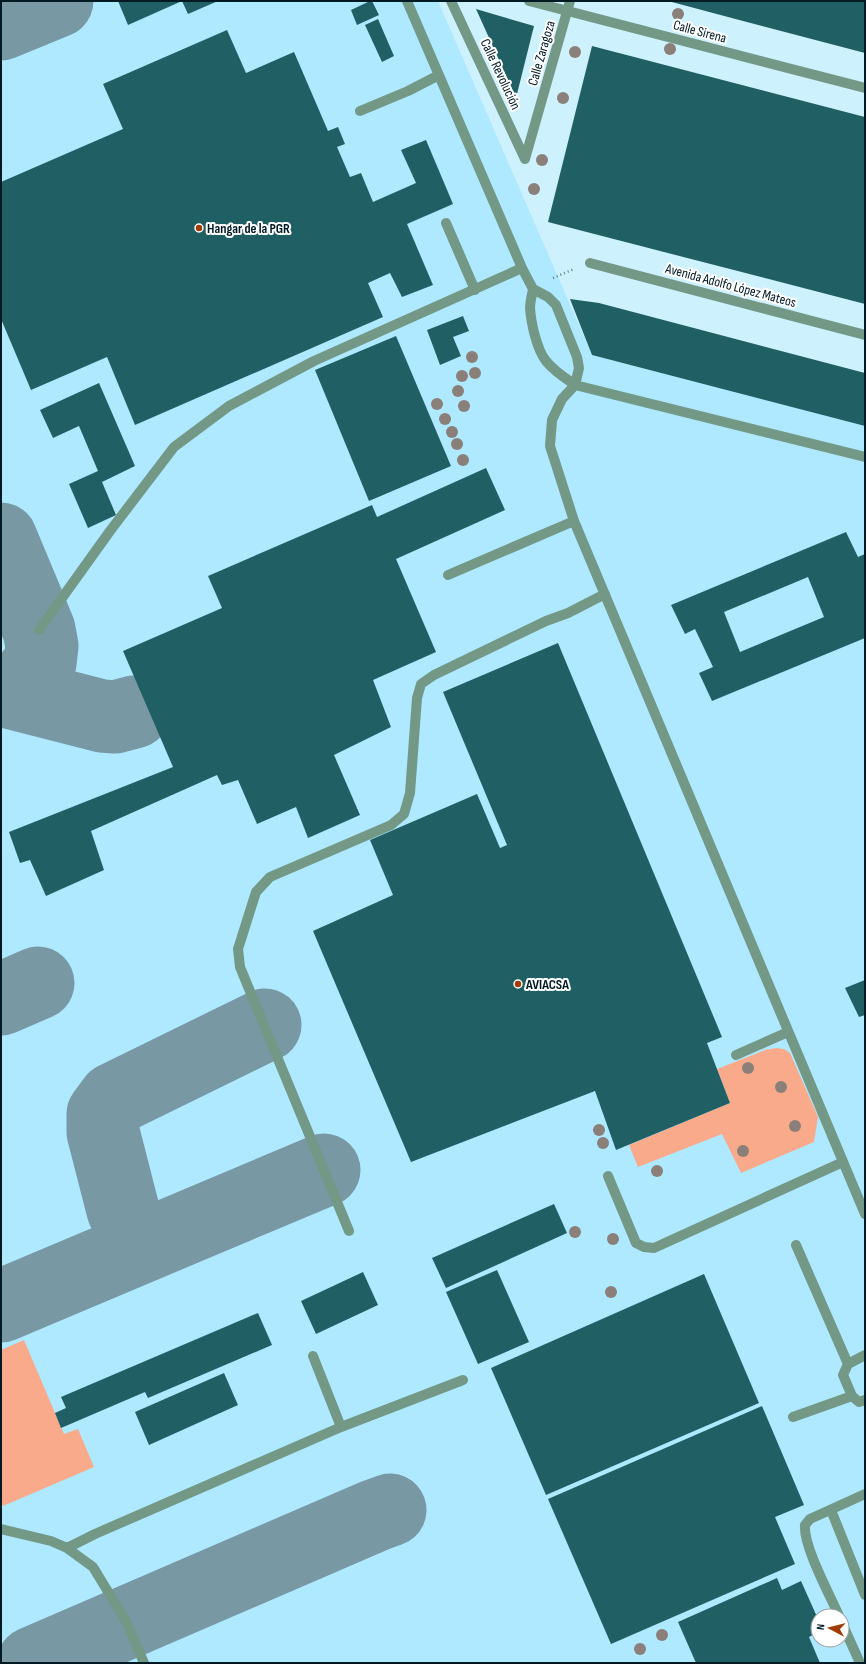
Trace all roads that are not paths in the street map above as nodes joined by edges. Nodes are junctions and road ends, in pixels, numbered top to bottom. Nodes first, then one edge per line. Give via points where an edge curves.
1 (407, 1) edge
2 (451, 1) edge
3 (529, 1) edge
4 (569, 6) edge
5 (439, 75) junction
6 (865, 88) edge
7 (360, 111) dead end
8 (525, 159) joint
9 (446, 223) dead end
10 (590, 263) dead end
11 (522, 268) junction
12 (533, 289) junction
13 (474, 290) junction
14 (865, 335) edge
15 (575, 385) junction
16 (865, 457) edge
17 (574, 521) junction
18 (448, 575) dead end
19 (605, 594) junction
20 (40, 630) dead end
21 (788, 1032) junction
22 (736, 1055) dead end
23 (843, 1162) junction
24 (608, 1176) dead end
25 (865, 1214) edge
26 (349, 1231) dead end
27 (796, 1245) dead end
28 (865, 1355) edge
29 (313, 1356) dead end
30 (848, 1364) junction
31 (463, 1380) dead end
32 (852, 1396) junction
33 (865, 1400) edge
34 (793, 1417) dead end
35 (341, 1427) junction
36 (865, 1494) edge
37 (831, 1510) junction
38 (1, 1529) edge
39 (67, 1548) junction
40 (865, 1595) edge
41 (835, 1608) edge
42 (850, 1641) edge
43 (144, 1663) edge
44 (860, 1663) edge

1 - 5 street
2 - 8 street, Calle Revolución
3 - 4 street, Calle Sirena
4 - 6 street, Calle Sirena
4 - 8 street, Calle Zaragoza
5 - 7 street
5 - 11 street
9 - 13 street
10 - 14 street, Avenida Adolfo López Mateos
11 - 12 street
11 - 13 street
12 - 15 street via 530,307 539,349 555,371
12 - 15 street via 556,305 577,357 579,368
13 - 20 street via 314,361 229,406 174,447 110,531
15 - 16 street
15 - 17 street via 562,399 552,420 550,446
17 - 18 street
17 - 19 street
19 - 21 street
19 - 26 street via 434,675 421,684 417,698 410,793 404,814 391,825 270,876 256,892 238,949 240,967
21 - 22 street
21 - 23 street
23 - 24 street via 654,1248 636,1243
23 - 25 street
27 - 30 street
28 - 30 street
29 - 35 street
30 - 32 street via 843,1376
31 - 35 street
32 - 33 street via 859,1402
32 - 34 street
35 - 39 street
36 - 37 street
37 - 40 street
37 - 41 street via 810,1520 804,1525 804,1532
38 - 39 street
39 - 43 street via 93,1567 127,1623
42 - 44 street

